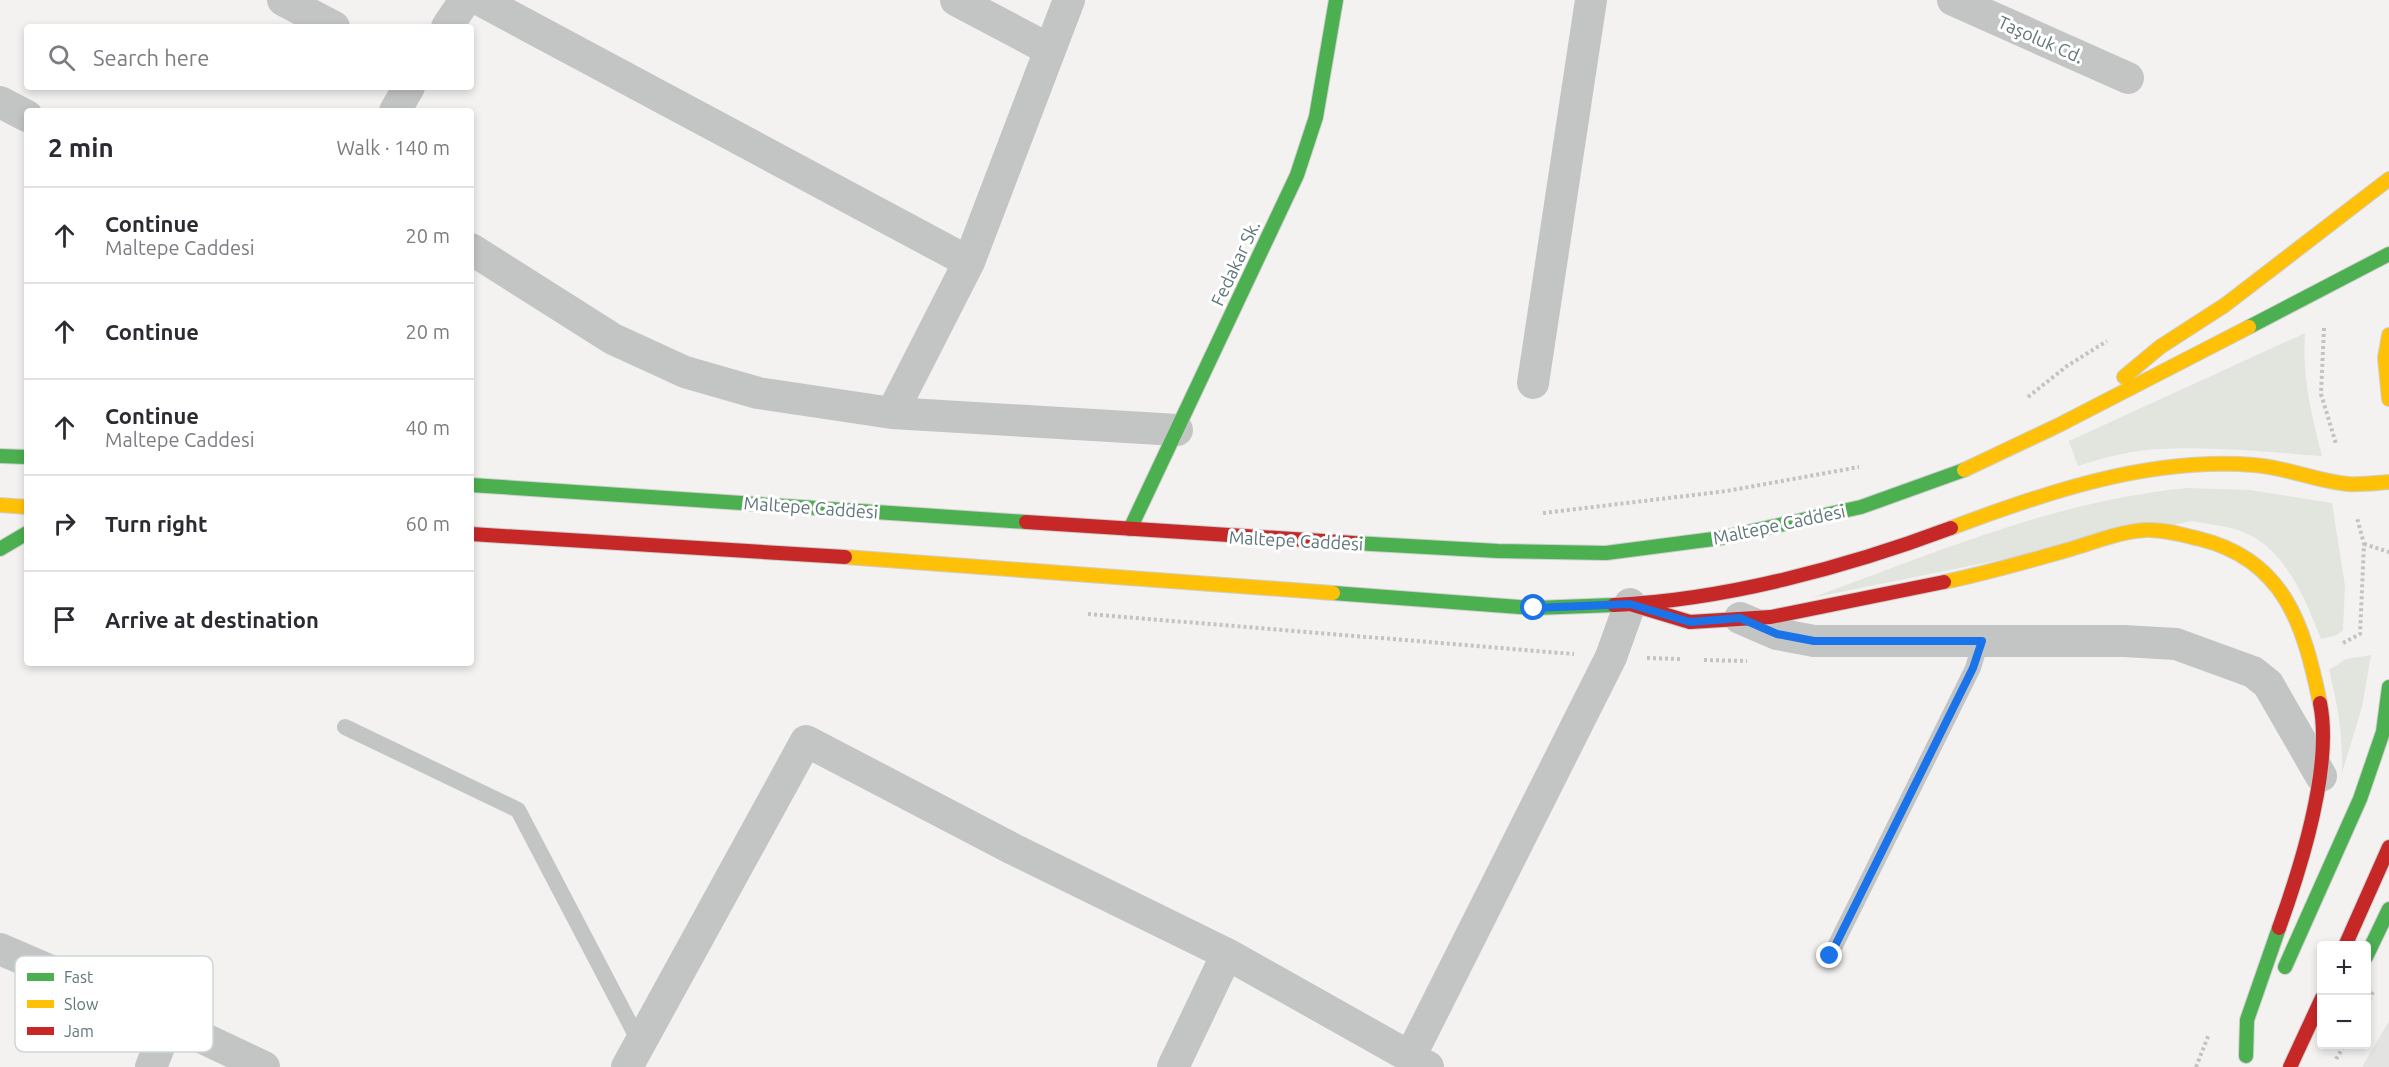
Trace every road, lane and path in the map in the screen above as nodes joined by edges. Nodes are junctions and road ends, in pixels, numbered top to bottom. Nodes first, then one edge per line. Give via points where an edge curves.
1 (283, 0) edge
2 (465, 0) edge
3 (480, 0) edge
4 (956, 0) edge
5 (1069, 0) edge
6 (1336, 0) edge
7 (1591, 0) edge
8 (1953, 0) edge
9 (328, 24) edge
10 (449, 24) edge
11 (1050, 50) junction
12 (2128, 78) dead end
13 (407, 90) edge
14 (0, 102) edge
15 (397, 108) edge
16 (24, 114) edge
17 (2389, 179) edge
18 (474, 251) edge
19 (2389, 254) edge
20 (969, 262) junction
21 (2389, 335) edge
22 (2114, 338) dead end
23 (1533, 383) dead end
24 (2389, 399) edge
25 (2025, 400) dead end
26 (2097, 405) junction
27 (892, 413) junction
28 (1177, 430) junction
29 (0, 456) edge
30 (24, 457) edge
31 (1861, 466) dead end
32 (2389, 482) edge
33 (474, 485) edge
34 (0, 505) edge
35 (24, 507) edge
36 (1533, 514) dead end
37 (1130, 529) junction
38 (474, 534) edge
39 (24, 535) edge
40 (2364, 544) dead end
41 (0, 549) edge
42 (2389, 552) edge
43 (1630, 604) junction
44 (1077, 613) dead end
45 (1740, 618) junction
46 (1982, 641) junction
47 (1611, 657) junction
48 (1751, 661) dead end
49 (2389, 687) edge
50 (345, 727) dead end
51 (2321, 776) junction
52 (2389, 847) edge
53 (2389, 909) edge
54 (2347, 941) edge
55 (2371, 948) edge
56 (0, 949) edge
57 (1227, 954) junction
58 (16, 956) edge
59 (1830, 956) dead end
60 (2279, 981) dead end
61 (2317, 1009) edge
62 (2265, 1013) dead end
63 (2213, 1025) dead end
64 (2317, 1029) edge
65 (213, 1043) edge
66 (2301, 1043) junction
67 (157, 1052) edge
68 (633, 1055) edge
69 (2243, 1061) edge
70 (1419, 1062) edge
71 (151, 1067) edge
72 (264, 1067) edge
73 (1173, 1067) edge
74 (2196, 1067) edge
75 (2290, 1067) edge

1 - 9 street
2 - 10 street
3 - 20 street
4 - 11 street
5 - 11 street
6 - 28 main road, Fedakar Sk. via 1316,117 1297,176
7 - 23 street
8 - 12 street, Taşoluk Cd.
11 - 20 street
13 - 15 street
14 - 16 street
17 - 26 main road via 2223,306 2152,350
18 - 27 street via 613,339 685,372 758,393
19 - 26 main road, Maltepe Caddesi
20 - 27 street
21 - 24 main road via 2385,358
22 - 25 path via 2067,366
26 - 37 main road, Maltepe Caddesi via 1953,475 1861,507 1721,538 1641,549 1606,553 1498,551
27 - 28 street
28 - 37 main road, Fedakar Sk.
29 - 30 main road
31 - 36 path via 1727,491
32 - 43 main road via 2349,484 2254,465 2171,466 2103,479 2023,502 1895,549 1721,594
33 - 37 main road, Maltepe Caddesi
34 - 35 main road
38 - 43 main road via 1534,608
39 - 41 main road
40 - 42 path
43 - 45 main road via 1690,622
43 - 47 street
44 - 47 path
45 - 46 street via 1777,634 1814,641
45 - 51 main road via 1771,617 1989,573 2146,530 2221,544 2251,561 2277,584 2296,618 2311,661 2321,709
46 - 51 street via 2176,644 2218,658 2253,672 2268,684
46 - 59 lane via 1973,668
47 - 48 path
47 - 70 street
49 - 60 main road via 2383,732 2360,799
50 - 68 lane via 518,810
51 - 69 main road via 2295,883 2247,1020
52 - 54 main road
53 - 55 main road
56 - 58 street
57 - 68 street via 806,741
57 - 70 street
57 - 73 street
61 - 66 main road
62 - 69 main road
63 - 74 path
64 - 66 main road
65 - 72 street
66 - 75 main road
67 - 71 street

